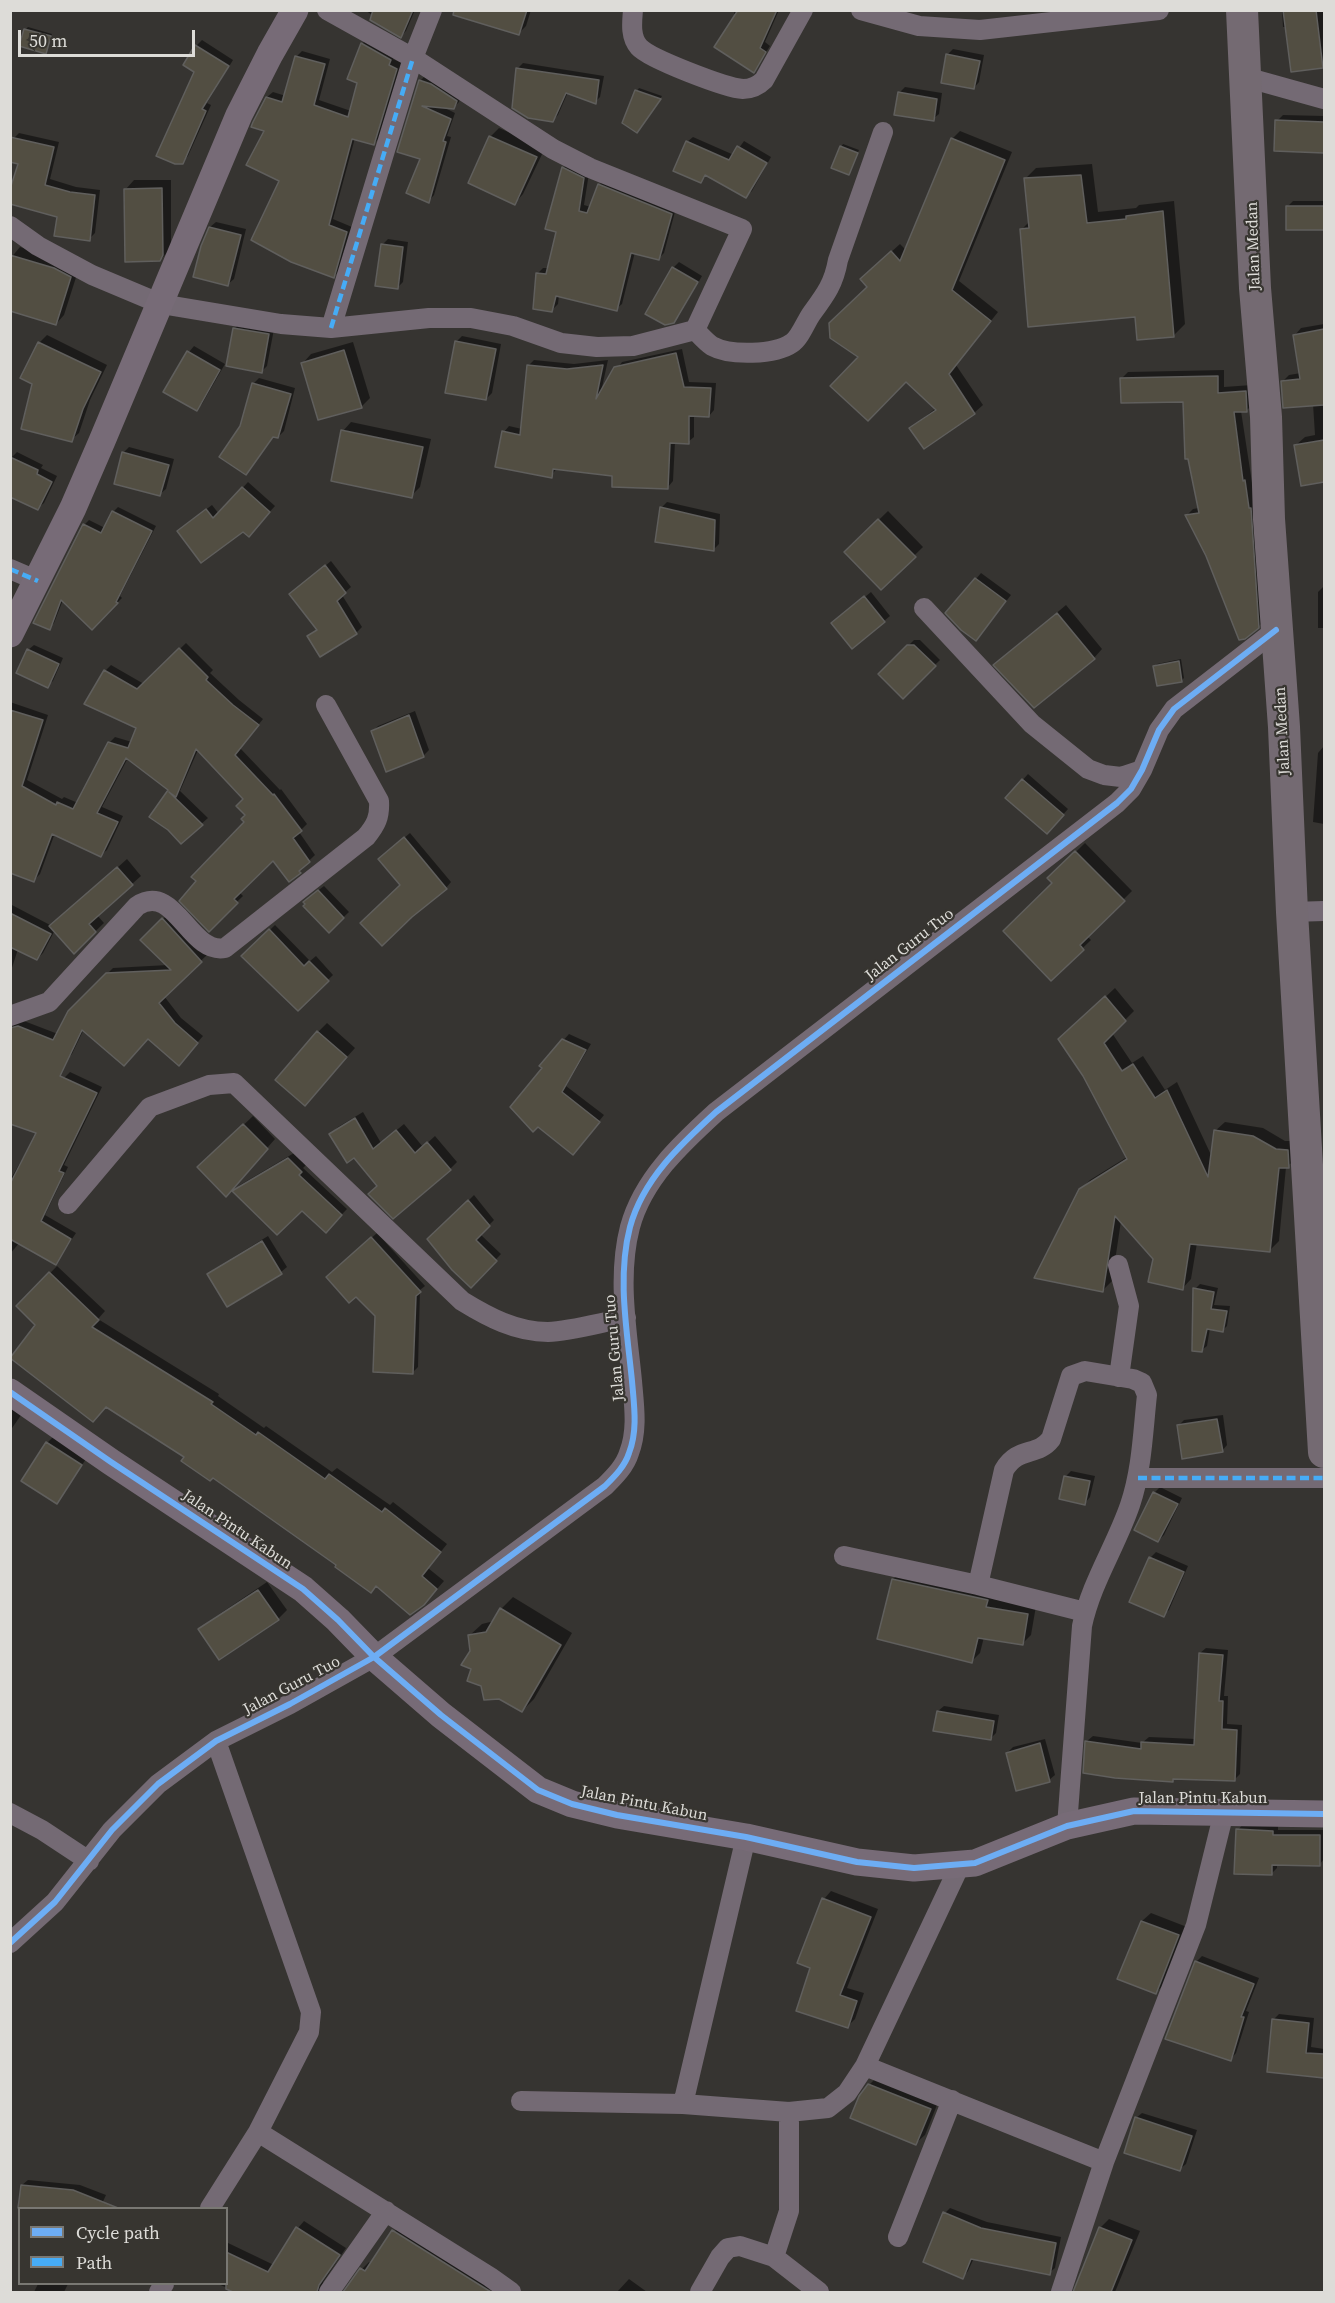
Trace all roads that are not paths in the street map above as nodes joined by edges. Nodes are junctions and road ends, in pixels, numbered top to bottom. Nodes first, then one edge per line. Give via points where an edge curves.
1 (295, 10) edge
2 (327, 10) edge
3 (432, 10) edge
4 (633, 10) edge
5 (803, 10) edge
6 (861, 10) edge
7 (1159, 10) edge
8 (1242, 10) edge
9 (413, 58) junction
10 (1245, 77) junction
11 (1324, 99) edge
12 (883, 132) dead end
13 (10, 226) edge
14 (161, 304) junction
15 (331, 328) junction
16 (695, 330) junction
17 (10, 569) edge
18 (38, 581) junction
19 (924, 608) dead end
20 (1276, 630) junction
21 (10, 634) edge
22 (326, 705) dead end
23 (1142, 770) junction
24 (1324, 911) edge
25 (1292, 912) junction
26 (10, 1016) edge
27 (68, 1204) dead end
28 (1118, 1265) dead end
29 (626, 1318) junction
30 (1119, 1377) junction
31 (10, 1392) edge
32 (1324, 1452) edge
33 (1138, 1478) junction
34 (1324, 1478) edge
35 (844, 1556) dead end
36 (978, 1585) junction
37 (1085, 1612) junction
38 (374, 1657) junction
39 (216, 1741) junction
40 (1224, 1812) junction
41 (10, 1813) edge
42 (1324, 1814) edge
43 (1067, 1826) junction
44 (746, 1837) junction
45 (89, 1861) junction
46 (960, 1864) junction
47 (10, 1943) edge
48 (866, 2066) junction
49 (952, 2100) junction
50 (521, 2101) dead end
51 (683, 2104) junction
52 (789, 2112) junction
53 (258, 2132) junction
54 (1104, 2162) junction
55 (211, 2207) edge
56 (386, 2211) junction
57 (898, 2236) dead end
58 (774, 2257) junction
59 (329, 2292) edge
60 (511, 2292) edge
61 (700, 2292) edge
62 (819, 2292) edge
63 (1061, 2292) edge

1 - 14 street via 239,115
2 - 9 street
3 - 9 street
4 - 5 street via 634,38 643,50 724,85 743,89 764,80
6 - 7 street via 918,26 980,30
8 - 10 main road, Jalan Medan
9 - 15 street
9 - 16 street via 553,149 590,168 742,229
10 - 11 street
10 - 20 main road, Jalan Medan
12 - 16 street via 837,260 835,277 794,342 773,352 742,353 712,346
13 - 14 street via 92,275
14 - 15 street via 280,324
14 - 18 street
15 - 16 street via 471,318 513,326 561,344 597,347 633,346
17 - 18 street
18 - 21 street
19 - 23 street via 1032,724 1088,769 1104,776 1122,777
20 - 23 street, Jalan Guru Tuo via 1174,709 1159,730
20 - 25 main road, Jalan Medan
22 - 26 street via 379,801 380,815 366,837 225,948 216,950 205,944 166,905 145,901 49,1002
23 - 29 street, Jalan Guru Tuo via 1117,803 716,1112 688,1138 662,1166 640,1201 631,1226 623,1284
24 - 25 street
25 - 32 main road, Jalan Medan
27 - 29 street via 150,1107 209,1084 234,1083 462,1300 488,1317 517,1328 548,1332
28 - 30 street via 1129,1306
29 - 38 street, Jalan Guru Tuo via 635,1429 620,1470 605,1486
30 - 33 street via 1140,1381 1146,1388
30 - 36 street via 1085,1371 1071,1376 1046,1446 1011,1459 1005,1470
31 - 38 street, Jalan Pintu Kabun via 303,1589
33 - 34 street
33 - 37 street
35 - 36 street
36 - 37 street
37 - 43 street
38 - 39 street, Jalan Guru Tuo
38 - 44 street, Jalan Pintu Kabun via 538,1790 572,1804 618,1815
39 - 45 street, Jalan Guru Tuo via 158,1784 112,1830
39 - 53 street via 311,2012 309,2032
40 - 42 street, Jalan Pintu Kabun
40 - 43 street, Jalan Pintu Kabun via 1134,1811
40 - 54 street via 1196,1925
41 - 45 street
43 - 46 street, Jalan Pintu Kabun via 975,1863
44 - 46 street, Jalan Pintu Kabun via 857,1862 914,1868
44 - 51 street
45 - 47 street, Jalan Guru Tuo via 55,1902
46 - 48 street
48 - 49 street
48 - 52 street via 847,2093 828,2108
49 - 54 street
49 - 57 street
50 - 51 street
51 - 52 street
52 - 58 street via 789,2211
53 - 55 street
53 - 56 street
54 - 63 street
56 - 59 street
56 - 60 street
58 - 61 street via 740,2246 729,2248
58 - 62 street

